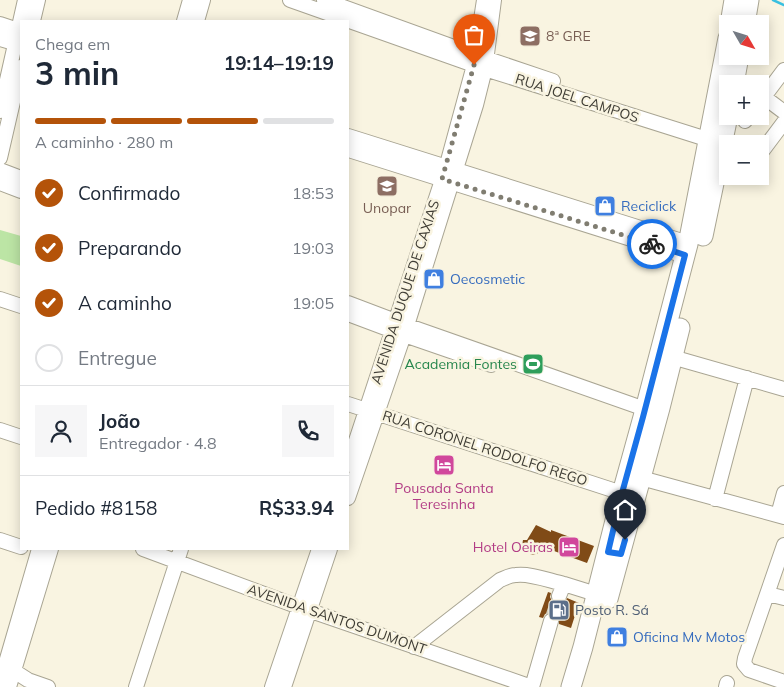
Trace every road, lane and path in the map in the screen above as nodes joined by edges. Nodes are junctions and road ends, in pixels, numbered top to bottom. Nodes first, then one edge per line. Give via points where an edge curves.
1 (25, 0) edge
2 (38, 0) edge
3 (190, 0) edge
4 (203, 0) edge
5 (290, 0) edge
6 (484, 0) edge
7 (494, 0) edge
8 (734, 0) edge
9 (749, 0) edge
10 (332, 8) edge
11 (732, 15) edge
12 (746, 15) edge
13 (33, 20) edge
14 (184, 20) edge
15 (198, 20) edge
16 (0, 25) edge
17 (15, 38) edge
18 (481, 62) junction
19 (725, 65) edge
20 (784, 70) edge
21 (20, 71) edge
22 (769, 89) edge
23 (769, 101) edge
24 (0, 111) edge
25 (784, 112) edge
26 (784, 122) edge
27 (733, 125) edge
28 (349, 137) edge
29 (716, 139) junction
30 (769, 142) edge
31 (349, 149) edge
32 (0, 158) edge
33 (0, 170) edge
34 (449, 175) junction
35 (20, 178) edge
36 (0, 182) edge
37 (20, 191) edge
38 (687, 249) junction
39 (0, 299) edge
40 (349, 303) edge
41 (20, 306) edge
42 (349, 314) edge
43 (399, 328) junction
44 (672, 357) junction
45 (747, 378) junction
46 (784, 389) edge
47 (349, 404) edge
48 (372, 412) junction
49 (644, 413) junction
50 (0, 430) edge
51 (20, 437) edge
52 (349, 463) edge
53 (641, 478) junction
54 (622, 493) junction
55 (784, 493) edge
56 (349, 494) edge
57 (715, 499) junction
58 (781, 516) edge
59 (0, 540) edge
60 (784, 545) edge
61 (20, 547) edge
62 (150, 550) edge
63 (319, 550) edge
64 (330, 550) edge
65 (40, 551) edge
66 (614, 553) junction
67 (179, 555) edge
68 (596, 594) junction
69 (768, 594) junction
70 (784, 598) edge
71 (304, 609) junction
72 (551, 621) tunnel mouth
73 (414, 647) junction
74 (5, 677) edge
75 (784, 682) edge
76 (48, 687) edge
77 (136, 687) edge
78 (272, 687) edge
79 (284, 687) edge
80 (532, 687) edge
81 (571, 687) edge
82 (584, 687) edge

1 - 17 street
2 - 13 street
3 - 14 street
4 - 15 street
5 - 10 street, RUA JOEL CAMPOS
6 - 18 street, AVENIDA DUQUE DE CAXIAS
7 - 18 street, AVENIDA DUQUE DE CAXIAS
8 - 11 highway
9 - 12 highway
10 - 18 street, RUA JOEL CAMPOS
16 - 17 main road
17 - 24 street
18 - 29 street, RUA JOEL CAMPOS
18 - 34 street, AVENIDA DUQUE DE CAXIAS via 476,105
19 - 29 highway
20 - 22 street
21 - 32 street
23 - 25 street
26 - 30 street
27 - 29 highway
28 - 34 main road
29 - 38 highway
29 - 44 highway via 699,253
31 - 34 main road
33 - 35 street
34 - 38 main road
34 - 43 street, AVENIDA DUQUE DE CAXIAS
36 - 37 street
38 - 49 highway
39 - 41 street
40 - 43 street
42 - 43 street
43 - 48 street, AVENIDA DUQUE DE CAXIAS
43 - 49 street
44 - 45 street
44 - 53 highway
45 - 46 street
45 - 57 street
47 - 48 street, RUA CORONEL RODOLFO REGO
48 - 52 street, AVENIDA DUQUE DE CAXIAS
48 - 54 street, RUA CORONEL RODOLFO REGO
48 - 56 street, AVENIDA DUQUE DE CAXIAS
49 - 54 highway
50 - 51 street
53 - 57 street
53 - 66 highway
54 - 66 highway
55 - 58 street
57 - 58 street
59 - 61 street
60 - 69 street
62 - 67 street, AVENIDA SANTOS DUMONT
63 - 71 street
64 - 71 street
65 - 74 street
66 - 68 highway
66 - 82 highway
67 - 71 street, AVENIDA SANTOS DUMONT
67 - 77 street
68 - 73 street via 561,590 524,575 509,576
68 - 81 highway
69 - 70 street
69 - 75 street via 744,664 749,670
71 - 73 street, AVENIDA SANTOS DUMONT
71 - 78 street
71 - 79 street
72 - 80 street
73 - 80 street, AVENIDA SANTOS DUMONT
74 - 76 street

